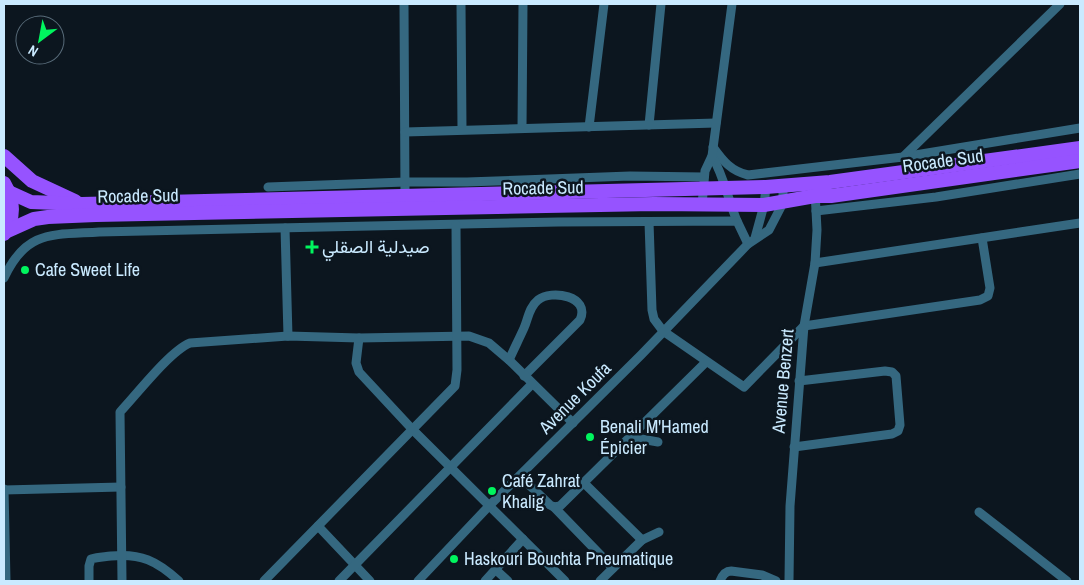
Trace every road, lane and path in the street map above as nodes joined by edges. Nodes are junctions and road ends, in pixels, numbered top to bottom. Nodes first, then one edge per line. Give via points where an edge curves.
1 (404, 4) edge
2 (460, 4) edge
3 (522, 4) edge
4 (604, 4) edge
5 (661, 4) edge
6 (732, 4) edge
7 (1060, 4) edge
8 (716, 123) junction
9 (649, 125) junction
10 (589, 127) junction
11 (522, 128) junction
12 (1080, 128) edge
13 (462, 129) junction
14 (405, 132) junction
15 (1080, 148) edge
16 (713, 151) junction
17 (4, 156) edge
18 (903, 157) junction
19 (875, 160) junction
20 (1080, 161) edge
21 (1080, 174) edge
22 (871, 177) junction
23 (405, 182) junction
24 (703, 182) junction
25 (783, 186) junction
26 (268, 187) dead end
27 (766, 187) junction
28 (6, 188) edge
29 (724, 188) junction
30 (815, 190) junction
31 (405, 196) junction
32 (783, 202) junction
33 (82, 204) junction
34 (702, 205) junction
35 (730, 205) junction
36 (764, 205) junction
37 (816, 211) junction
38 (113, 215) junction
39 (67, 216) junction
40 (737, 221) junction
41 (649, 222) junction
42 (1080, 223) edge
43 (456, 225) junction
44 (285, 228) junction
45 (115, 232) junction
46 (5, 233) edge
47 (71, 234) junction
48 (982, 238) junction
49 (751, 241) junction
50 (815, 263) junction
51 (4, 278) edge
52 (804, 326) junction
53 (664, 331) junction
54 (288, 336) junction
55 (456, 337) junction
56 (359, 338) junction
57 (509, 360) junction
58 (706, 362) junction
59 (524, 376) junction
60 (800, 381) junction
61 (532, 384) junction
62 (573, 423) junction
63 (412, 428) junction
64 (630, 437) junction
65 (658, 442) dead end
66 (794, 447) junction
67 (450, 467) junction
68 (520, 476) junction
69 (584, 483) junction
70 (121, 487) junction
71 (4, 489) edge
72 (490, 506) junction
73 (554, 507) junction
74 (980, 512) dead end
75 (318, 526) junction
76 (660, 532) dead end
77 (523, 539) junction
78 (642, 540) junction
79 (122, 555) junction
80 (355, 564) junction
81 (613, 568) junction
82 (496, 570) junction
83 (6, 581) edge
84 (89, 581) edge
85 (122, 581) edge
86 (179, 581) edge
87 (264, 581) edge
88 (339, 581) edge
89 (370, 581) edge
90 (418, 581) edge
91 (485, 581) edge
92 (508, 581) edge
93 (565, 581) edge
94 (600, 581) edge
95 (720, 581) edge
96 (776, 581) edge
97 (789, 581) edge
98 (1067, 581) edge

1 - 14 street
2 - 13 street
3 - 11 street
4 - 10 street
5 - 9 street
6 - 8 street
7 - 18 street
8 - 9 street
8 - 16 street
9 - 10 street
10 - 11 street
11 - 13 street
12 - 18 street
13 - 14 street
14 - 23 street
15 - 22 highway, Rocade Sud
16 - 19 street via 734,170 748,175
16 - 24 street
16 - 29 street
17 - 33 highway via 48,190
18 - 19 street
19 - 22 street
20 - 30 highway, Rocade Sud via 831,196
21 - 37 street via 936,197
22 - 30 highway, Rocade Sud
23 - 24 street via 630,176
23 - 26 street
23 - 31 street
24 - 29 highway, Rocade Sud
24 - 31 highway, Rocade Sud via 550,194
24 - 34 street
25 - 27 highway, Rocade Sud
25 - 30 highway, Rocade Sud
25 - 32 street, Avenue Koufa
27 - 29 highway, Rocade Sud
27 - 36 street, Avenue Koufa
28 - 33 highway, Rocade Sud via 31,202
28 - 46 highway via 12,217
29 - 35 street
30 - 32 highway, Rocade Sud
30 - 37 street, Avenue Benzert
31 - 33 highway, Rocade Sud
32 - 36 highway, Rocade Sud
32 - 49 street, Avenue Koufa via 772,226
34 - 35 highway, Rocade Sud
34 - 38 highway, Rocade Sud
35 - 36 highway, Rocade Sud
35 - 40 street
36 - 49 street, Avenue Koufa
37 - 50 street, Avenue Benzert
38 - 39 highway, Rocade Sud
38 - 45 street
39 - 46 highway, Rocade Sud via 34,220
39 - 47 street
40 - 41 street
40 - 49 street
41 - 43 street
41 - 53 street via 652,310 657,324
42 - 48 street
43 - 44 street
43 - 55 street
44 - 45 street
44 - 54 street
45 - 47 street
47 - 51 street via 48,236 23,248
48 - 50 street
48 - 52 street via 990,288 988,296 980,300
49 - 53 street, Avenue Koufa
50 - 52 street, Avenue Benzert
52 - 58 street via 744,387
52 - 60 street, Avenue Benzert
53 - 58 street
53 - 62 street, Avenue Koufa
54 - 56 street
54 - 70 street via 198,341 182,346 120,412
55 - 56 street
55 - 57 street via 469,336 485,341
55 - 63 street via 458,370 455,386
56 - 63 street via 356,363 360,372
57 - 59 street
57 - 59 street via 538,299 564,296 577,300 583,311 580,320
58 - 64 street
59 - 61 street
60 - 66 street, Avenue Benzert
60 - 66 street via 885,370 892,372 896,376 900,425 892,434
61 - 62 street
61 - 67 street
62 - 68 street, Avenue Koufa
63 - 67 street
63 - 75 street
64 - 65 street
64 - 69 street
66 - 97 street, Avenue Benzert
67 - 72 street
67 - 80 street
68 - 72 street, Avenue Koufa
68 - 73 street
69 - 73 street via 560,506
69 - 78 street
70 - 71 street
70 - 79 street
71 - 83 street
72 - 77 street
72 - 90 street, Avenue Koufa
73 - 81 street
74 - 98 street
75 - 80 street
75 - 87 street
76 - 78 street
77 - 82 street
77 - 93 street
78 - 81 street
79 - 84 street via 91,559
79 - 85 street
79 - 86 street via 158,563
80 - 88 street
80 - 89 street
81 - 94 street
82 - 91 street
82 - 92 street
95 - 96 street via 731,570 762,575

